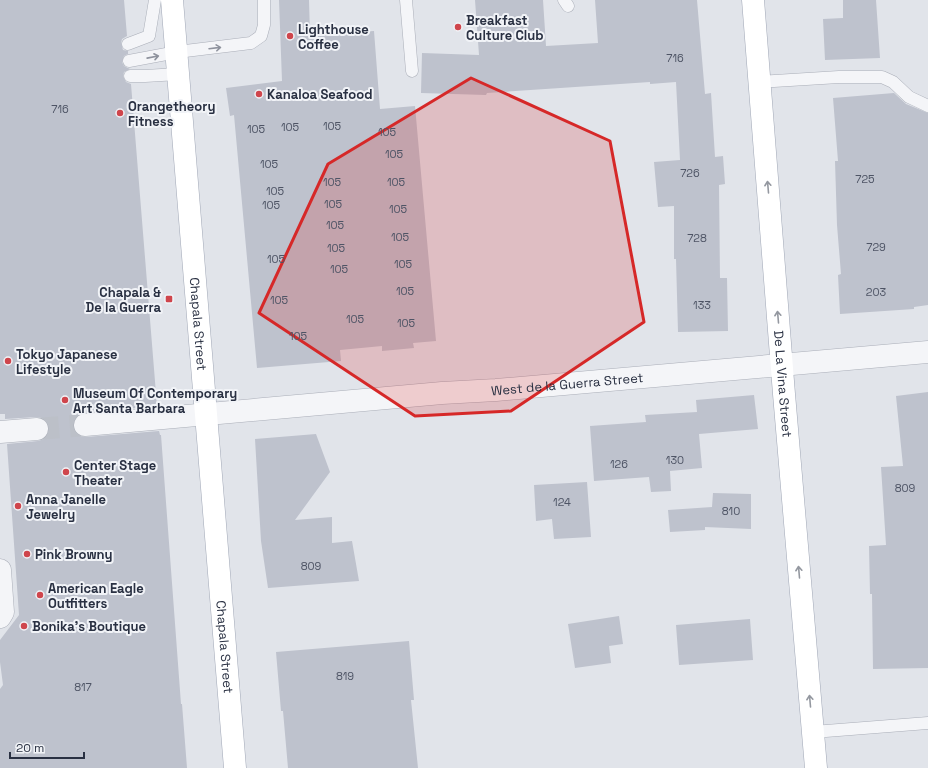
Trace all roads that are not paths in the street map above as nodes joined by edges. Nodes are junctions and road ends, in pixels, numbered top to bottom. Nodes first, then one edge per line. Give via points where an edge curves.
1 (155, 0) edge
2 (172, 0) edge
3 (264, 0) edge
4 (406, 0) edge
5 (753, 0) edge
6 (128, 44) dead end
7 (177, 52) junction
8 (129, 61) dead end
9 (412, 71) dead end
10 (178, 74) junction
11 (130, 76) dead end
12 (759, 82) junction
13 (928, 106) edge
14 (928, 352) edge
15 (782, 365) junction
16 (206, 415) junction
17 (85, 425) tunnel mouth
18 (37, 429) tunnel mouth
19 (0, 432) edge
20 (0, 570) edge
21 (0, 618) edge
22 (928, 723) edge
23 (813, 732) junction
24 (235, 768) edge
25 (816, 768) edge

1 - 6 lane via 149,36
2 - 7 main road, Chapala Street
7 -> 3 lane via 251,43 261,36 264,25
4 - 9 lane
5 - 12 main road, De La Vina Street
8 -> 7 lane
7 - 10 main road, Chapala Street
10 - 11 lane
10 - 16 main road, Chapala Street
12 - 13 lane via 882,77 893,82 908,97
15 -> 12 main road, De La Vina Street
14 - 15 street, West de la Guerra Street
15 - 16 street, West de la Guerra Street
23 -> 15 main road, De La Vina Street
16 - 17 street, West de la Guerra Street
16 - 24 main road, Chapala Street
18 - 19 street
20 - 21 street via 3,612
22 - 23 lane
23 - 25 main road, De La Vina Street

